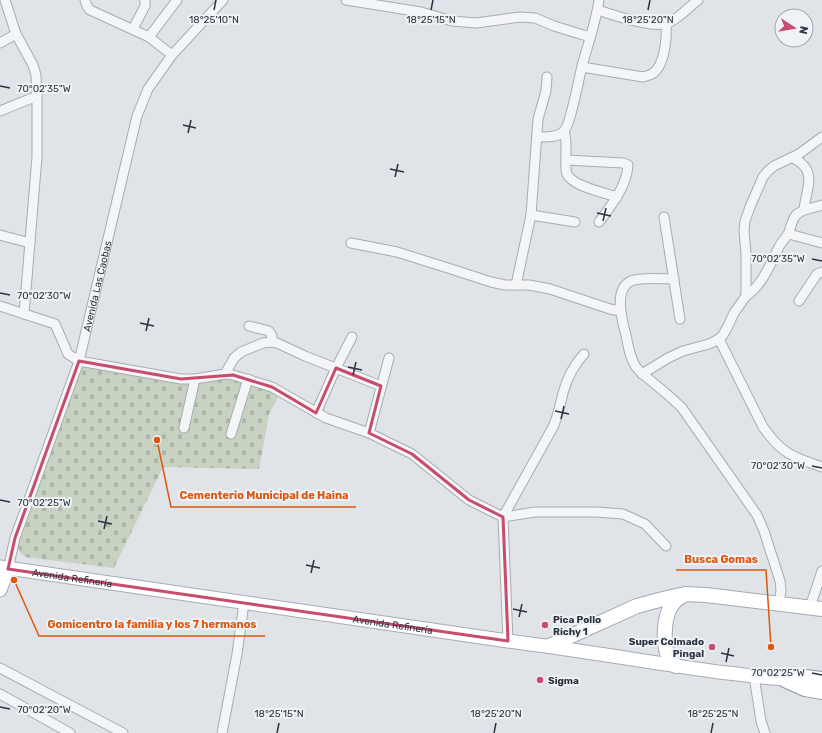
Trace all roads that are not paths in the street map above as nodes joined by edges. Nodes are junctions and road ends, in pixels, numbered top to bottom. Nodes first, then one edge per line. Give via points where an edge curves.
1 (5, 0) edge
2 (85, 0) edge
3 (145, 0) edge
4 (177, 0) edge
5 (223, 0) edge
6 (346, 0) edge
7 (599, 0) edge
8 (698, 0) edge
9 (598, 10) junction
10 (666, 24) junction
11 (133, 29) junction
12 (16, 34) junction
13 (149, 37) junction
14 (590, 37) junction
15 (0, 43) edge
16 (172, 55) junction
17 (582, 67) junction
18 (547, 77) dead end
19 (38, 96) junction
20 (0, 111) edge
21 (564, 131) junction
22 (538, 137) junction
23 (822, 137) edge
24 (793, 158) junction
25 (566, 160) junction
26 (617, 197) junction
27 (822, 205) edge
28 (804, 210) junction
29 (531, 215) junction
30 (664, 216) dead end
31 (575, 222) dead end
32 (599, 222) dead end
33 (789, 234) junction
34 (0, 235) edge
35 (30, 243) junction
36 (351, 243) dead end
37 (822, 243) edge
38 (822, 272) edge
39 (674, 279) junction
40 (516, 285) junction
41 (746, 296) junction
42 (799, 301) dead end
43 (0, 306) edge
44 (620, 311) junction
45 (24, 314) junction
46 (680, 319) dead end
47 (249, 326) dead end
48 (352, 337) dead end
49 (719, 339) junction
50 (271, 342) junction
51 (584, 354) dead end
52 (388, 358) dead end
53 (79, 361) junction
54 (336, 368) junction
55 (226, 374) junction
56 (642, 374) junction
57 (194, 379) junction
58 (248, 379) junction
59 (381, 386) junction
60 (316, 413) junction
61 (184, 428) dead end
62 (369, 433) junction
63 (231, 434) dead end
64 (822, 467) edge
65 (503, 517) junction
66 (666, 546) dead end
67 (4, 568) edge
68 (822, 571) edge
69 (0, 590) edge
70 (685, 594) junction
71 (244, 603) junction
72 (779, 604) junction
73 (816, 608) edge
74 (508, 641) junction
75 (549, 646) junction
76 (676, 666) junction
77 (0, 668) edge
78 (754, 676) junction
79 (785, 679) junction
80 (822, 680) edge
81 (822, 691) edge
82 (0, 694) edge
83 (56, 729) edge
84 (70, 733) edge
85 (123, 733) edge
86 (222, 733) edge
87 (765, 733) edge

1 - 12 street
2 - 11 street via 90,10
3 - 11 street via 145,6
4 - 13 street
5 - 16 street, Avenida Las Caobas
6 - 14 street via 421,12 452,21 476,23 520,17 535,18
7 - 9 street
8 - 10 street
9 - 10 street via 640,22
9 - 14 street
10 - 17 street via 665,48 659,66 652,74 643,77
11 - 13 street
12 - 15 street
12 - 19 street via 33,65
13 - 16 street
14 - 17 street
16 - 53 street, Avenida Las Caobas via 148,89 137,116
17 - 21 street via 573,107
18 - 22 street via 538,119
19 - 20 street
19 - 35 street via 37,157
21 - 22 street via 551,137
21 - 25 street
22 - 29 street
23 - 24 street
24 - 28 street via 802,164 808,173 809,186
24 - 41 street via 774,166 763,177 745,221
25 - 26 street via 566,174 569,178 585,187
25 - 26 street via 628,165 628,172
26 - 32 street
27 - 28 street
28 - 33 street via 797,215
29 - 31 street
29 - 40 street
30 - 39 street
33 - 37 street
33 - 41 street via 781,243 762,279
34 - 35 street
35 - 45 street
36 - 40 street via 397,252 491,282
38 - 42 street via 817,274
39 - 44 street via 631,281 622,291
39 - 46 street
40 - 44 street via 550,290
41 - 49 street
43 - 45 street
44 - 56 street via 632,360
45 - 53 street via 55,324 68,354
47 - 50 street via 269,331 272,336
48 - 54 street
49 - 56 street via 683,351
49 - 64 street via 763,427 770,436 793,456
50 - 54 street
50 - 55 street via 241,352 234,358
51 - 65 street via 570,376 553,427
52 - 59 street
53 - 57 street via 181,379
53 - 67 street, Avenida Las Caobas
54 - 59 street
54 - 60 street
55 - 57 street
55 - 58 street
56 - 72 street via 682,408 757,515 780,581
57 - 61 street
58 - 60 street via 272,387
58 - 63 street
59 - 62 street
60 - 62 street
62 - 65 street via 412,454 469,500
65 - 66 street via 535,512 623,514 645,524
65 - 74 street
67 - 69 main road, Avenida Las Caobas
67 - 71 main road, Avenida Refinería
68 - 73 street
70 - 72 main road
70 - 75 main road via 637,606
70 - 76 main road via 674,602 665,625 665,644
71 - 74 main road, Avenida Refinería
71 - 86 street
72 - 73 main road
74 - 75 main road, Avenida Refinería
75 - 76 main road, Avenida Refinería
76 - 78 main road, Avenida Refinería
77 - 85 street
78 - 79 main road, Avenida Refinería
78 - 87 street
79 - 80 highway
79 - 81 highway via 805,688
82 - 83 street
83 - 84 street

